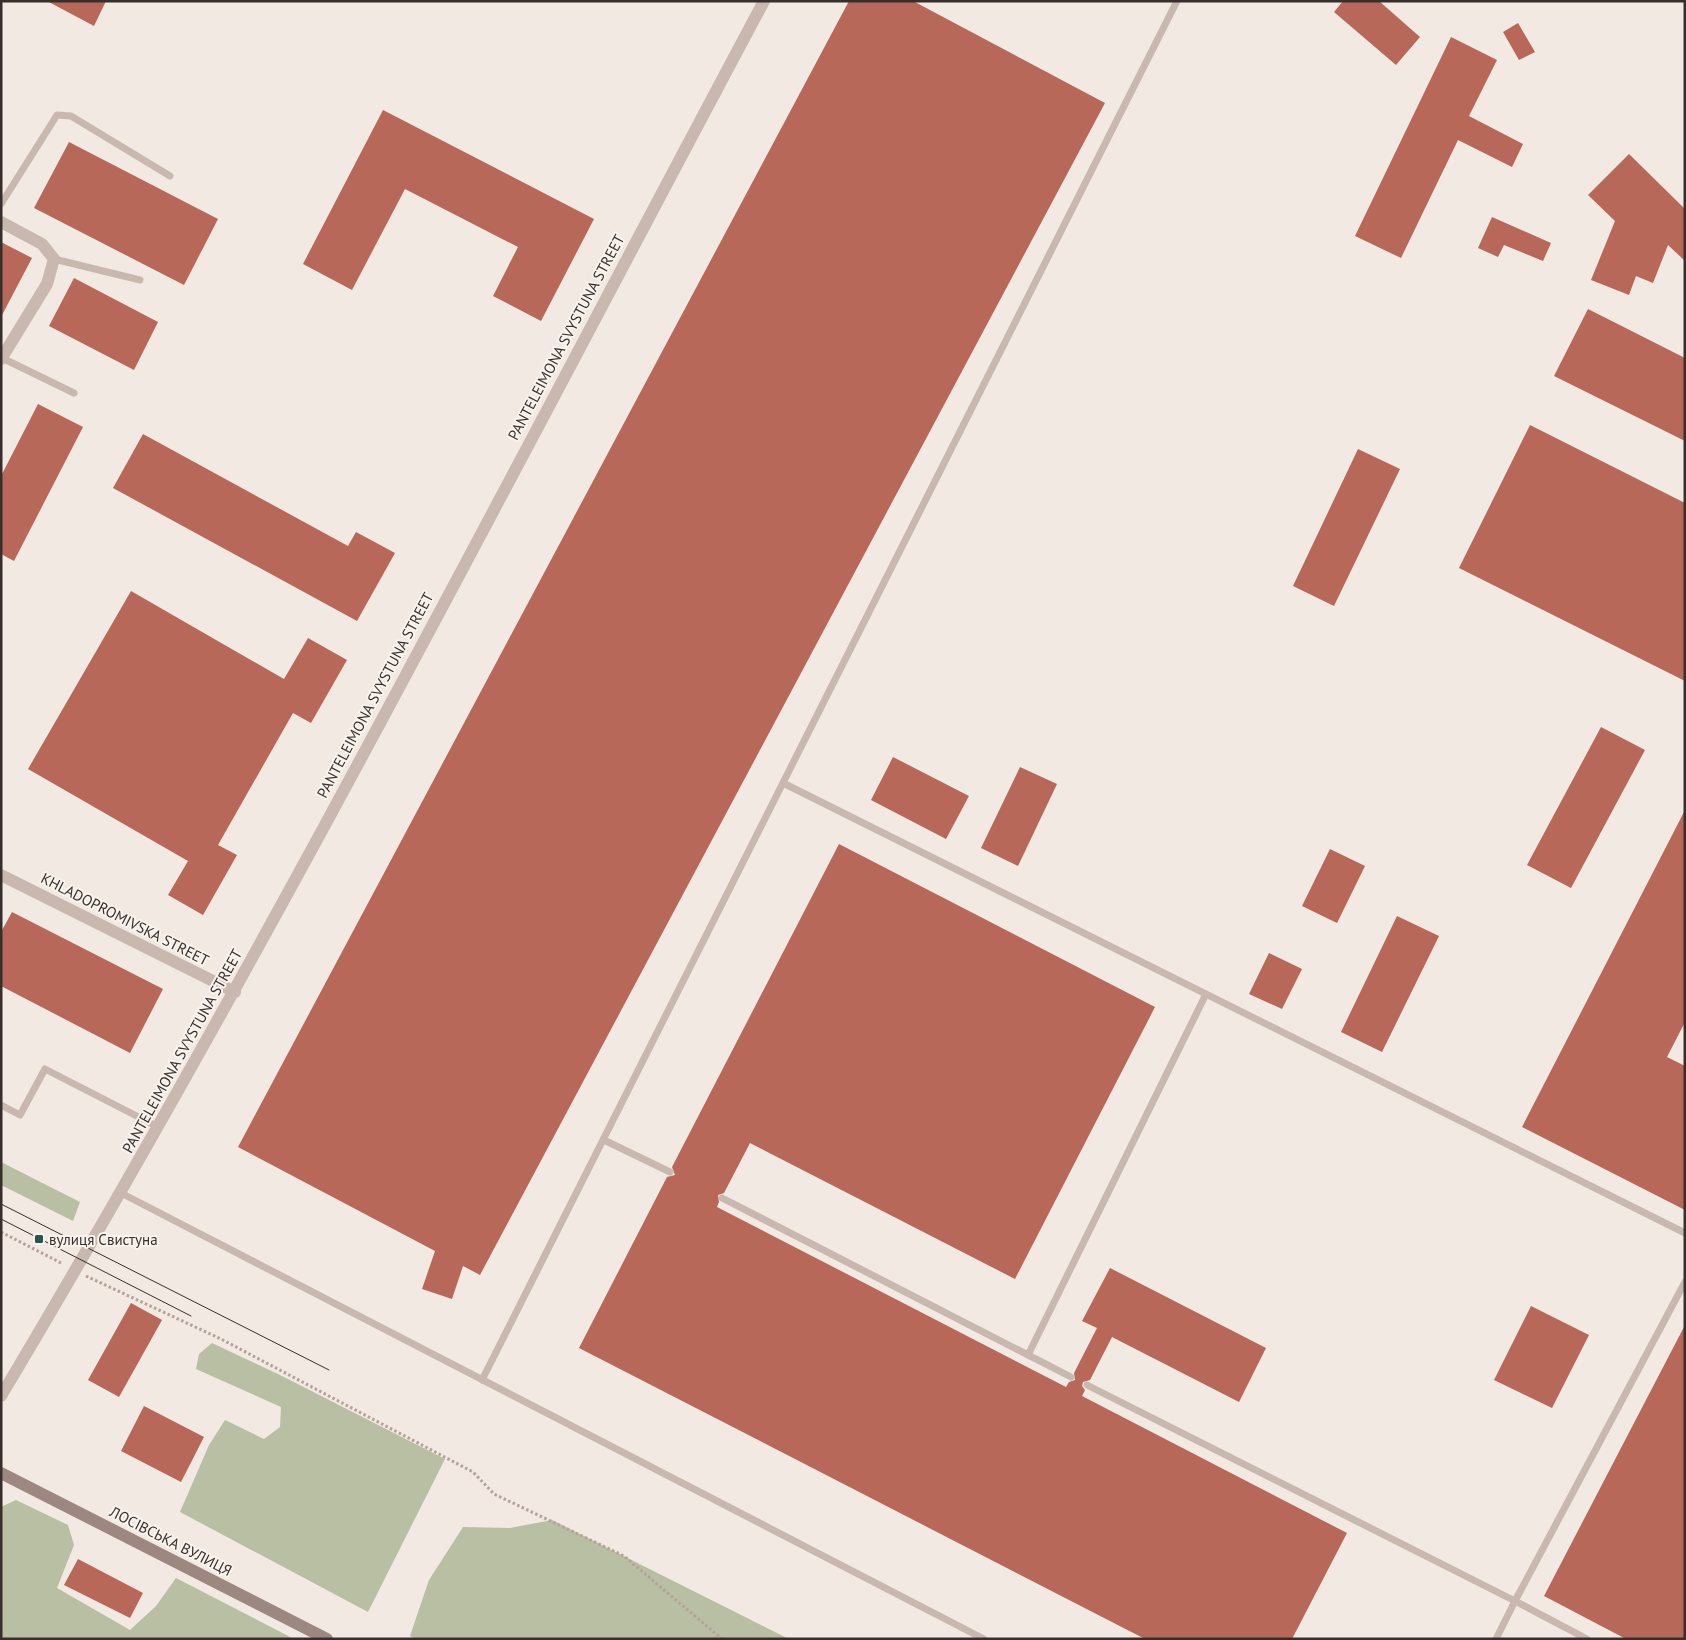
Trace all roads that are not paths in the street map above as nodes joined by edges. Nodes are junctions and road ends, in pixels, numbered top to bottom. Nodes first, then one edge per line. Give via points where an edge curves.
1 (764, 1) edge
2 (1177, 1) edge
3 (170, 176) dead end
4 (1, 204) edge
5 (1, 222) edge
6 (54, 259) junction
7 (140, 280) dead end
8 (2, 359) edge
9 (74, 393) dead end
10 (783, 783) junction
11 (1, 875) edge
12 (235, 992) junction
13 (1206, 994) junction
14 (1, 1105) edge
15 (158, 1127) junction
16 (606, 1141) dead end
17 (670, 1172) dead end
18 (121, 1193) junction
19 (722, 1198) dead end
20 (1685, 1233) edge
21 (1685, 1282) edge
22 (1028, 1355) junction
23 (1071, 1378) dead end
24 (482, 1380) junction
25 (1087, 1385) dead end
26 (1, 1396) edge
27 (1, 1473) edge
28 (1514, 1601) junction
29 (327, 1639) edge
30 (984, 1639) edge
31 (1496, 1639) edge
32 (1587, 1639) edge

1 - 12 street, PANTELEIMONA SVYSTUNA STREET
2 - 10 lane
3 - 4 lane via 71,116 57,115
5 - 6 street via 42,244
6 - 7 lane
6 - 8 street via 47,284
8 - 9 lane
10 - 13 lane
10 - 24 lane
11 - 12 street, KHLADOPROMIVSKA STREET
12 - 15 street, PANTELEIMONA SVYSTUNA STREET
13 - 20 lane
13 - 22 lane
14 - 15 lane via 20,1115 45,1069
15 - 18 street, PANTELEIMONA SVYSTUNA STREET
16 - 17 lane
18 - 24 lane
18 - 26 street, PANTELEIMONA SVYSTUNA STREET
19 - 22 lane
21 - 28 lane
22 - 23 lane
24 - 30 lane
25 - 28 lane
27 - 29 main road, ЛОСІВСЬКА ВУЛИЦЯ
28 - 31 lane
28 - 32 lane

